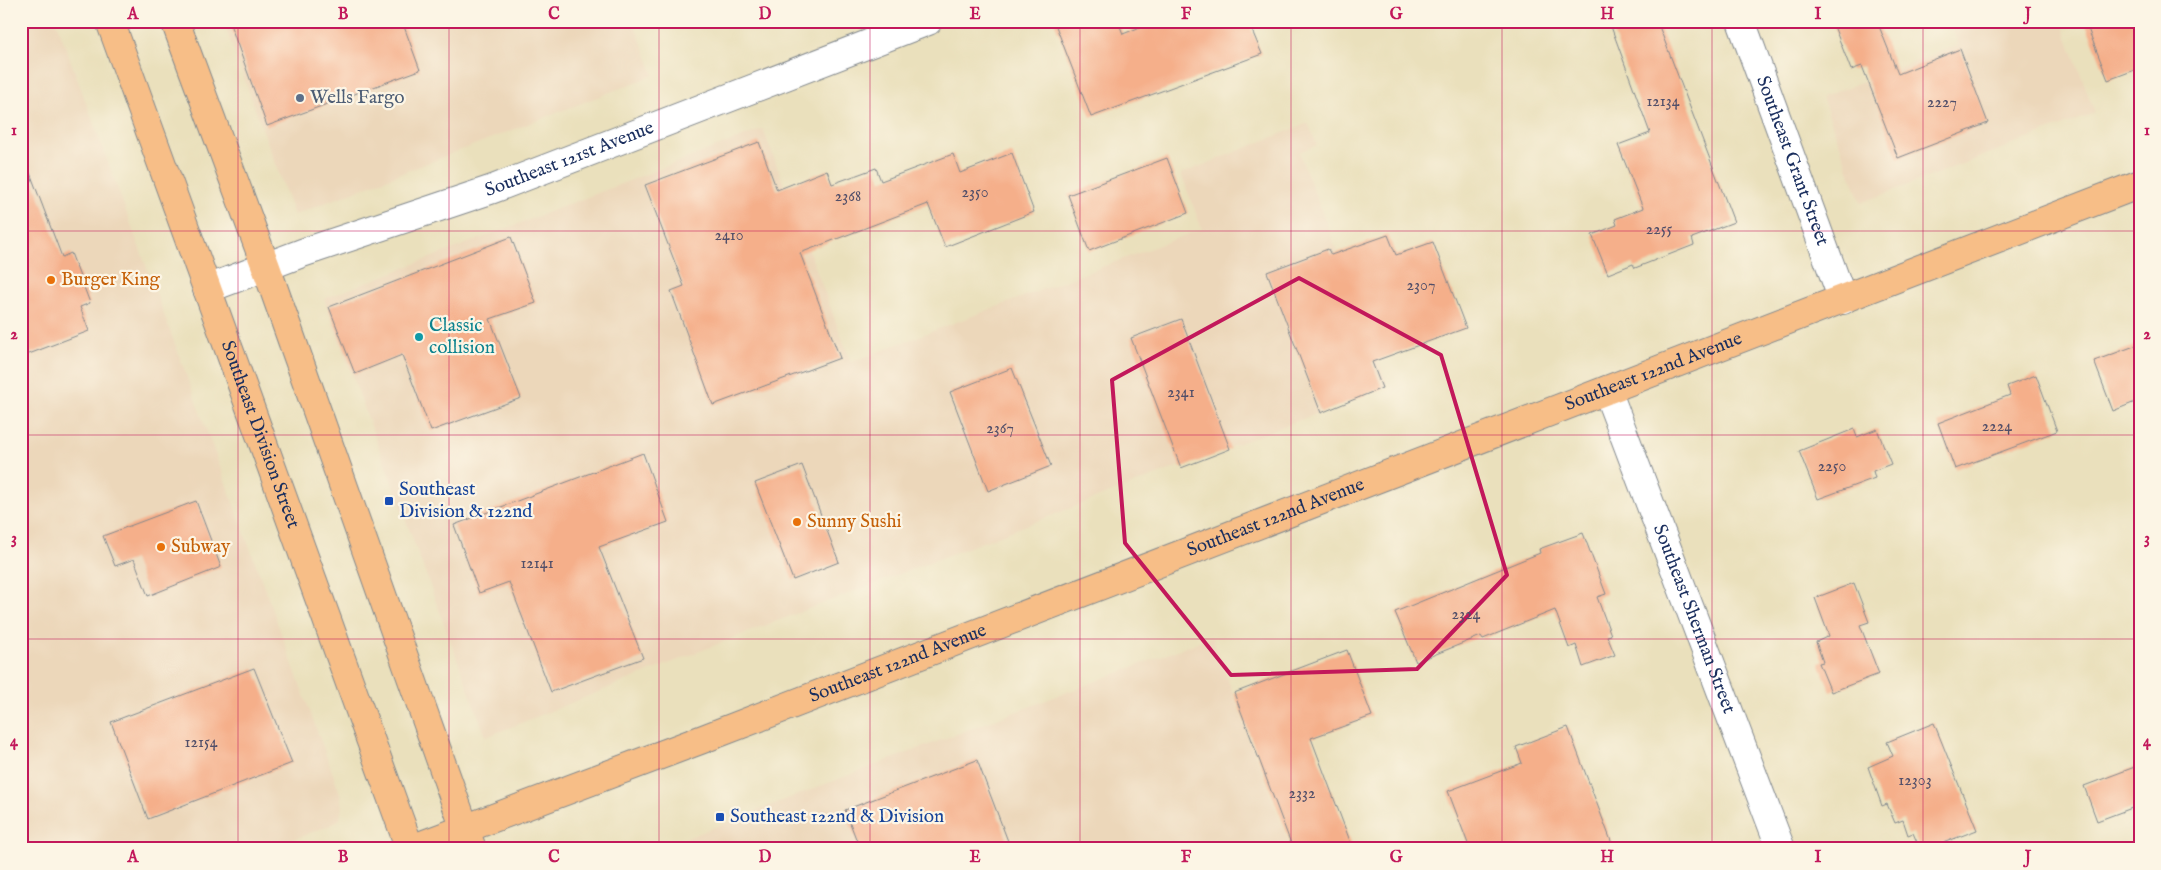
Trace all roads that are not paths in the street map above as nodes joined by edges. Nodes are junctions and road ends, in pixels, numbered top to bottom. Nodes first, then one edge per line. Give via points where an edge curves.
1 (110, 21) edge
2 (175, 21) edge
3 (928, 21) edge
4 (1741, 21) edge
5 (2140, 184) edge
6 (266, 266) junction
7 (207, 288) junction
8 (1844, 300) junction
9 (1607, 390) junction
10 (468, 839) edge
11 (411, 849) edge
12 (1781, 849) edge

1 - 7 main road, Southeast Division Street
2 - 6 main road
3 - 6 street, Southeast 121st Avenue via 493,189
4 - 8 street, Southeast Grant Street
5 - 8 main road, Southeast 122nd Avenue
6 - 7 street, Southeast 121st Avenue
6 - 10 main road
7 - 11 main road, Southeast Division Street
8 - 9 main road, Southeast 122nd Avenue
9 - 10 main road, Southeast 122nd Avenue
9 - 12 street, Southeast Sherman Street
10 - 11 main road, Southeast 122nd Avenue

